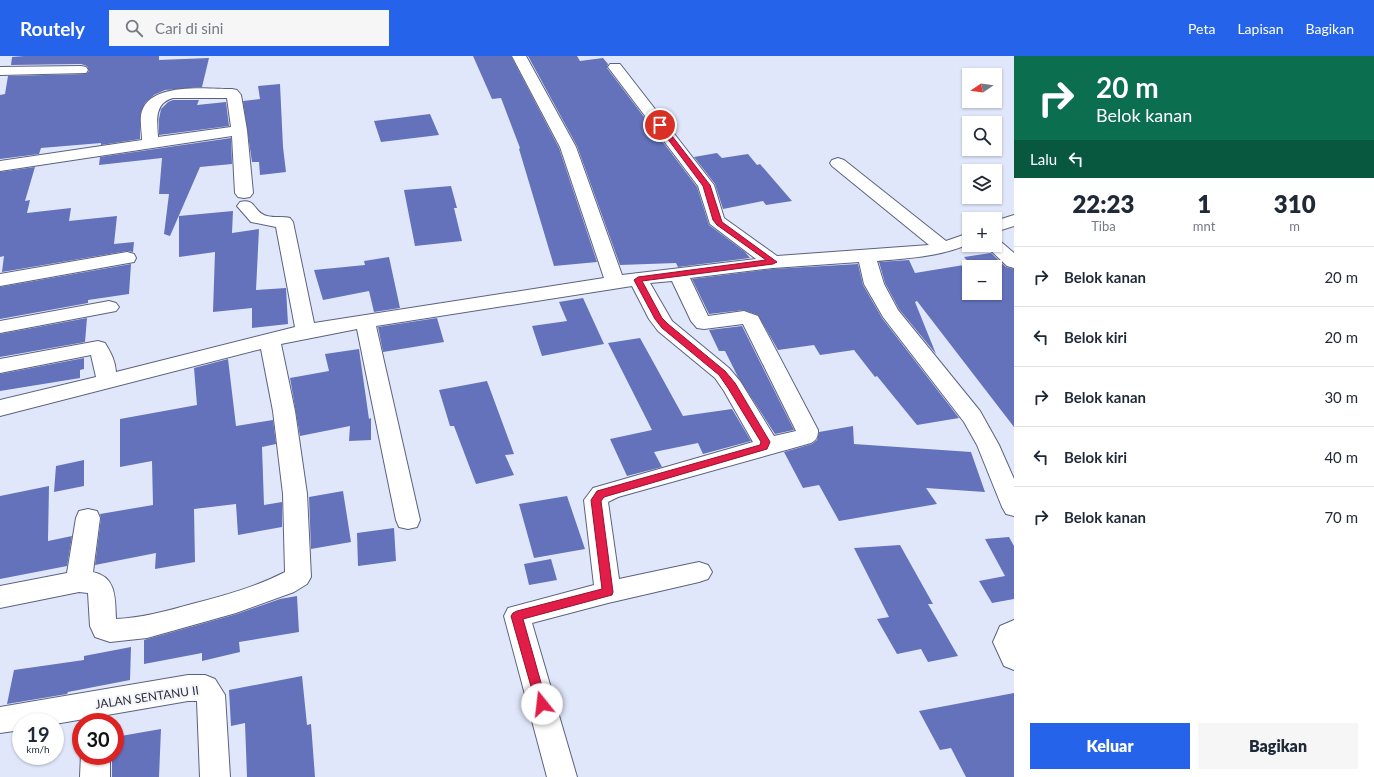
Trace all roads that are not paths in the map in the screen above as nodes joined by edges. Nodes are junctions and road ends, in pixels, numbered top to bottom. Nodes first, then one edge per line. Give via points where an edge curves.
1 (519, 56) edge
2 (615, 68) dead end
3 (81, 70) dead end
4 (0, 71) edge
5 (239, 130) junction
6 (150, 144) junction
7 (838, 163) dead end
8 (0, 166) edge
9 (1014, 220) edge
10 (1002, 224) edge
11 (962, 241) edge
12 (944, 248) junction
13 (1002, 252) edge
14 (866, 255) junction
15 (127, 258) dead end
16 (773, 262) junction
17 (1014, 262) edge
18 (678, 274) junction
19 (0, 280) edge
20 (638, 280) junction
21 (615, 282) junction
22 (109, 307) dead end
23 (365, 321) junction
24 (0, 327) edge
25 (306, 331) junction
26 (270, 340) junction
27 (0, 366) edge
28 (107, 380) junction
29 (0, 408) edge
30 (764, 447) junction
31 (1014, 507) edge
32 (88, 518) dead end
33 (408, 520) dead end
34 (699, 572) dead end
35 (79, 581) junction
36 (608, 592) junction
37 (0, 597) edge
38 (1014, 631) edge
39 (1014, 658) edge
40 (95, 713) edge
41 (72, 715) edge
42 (0, 720) edge
43 (95, 765) edge
44 (95, 777) edge
45 (215, 777) edge
46 (562, 777) edge

1 - 21 street via 568,147
2 - 16 street via 706,185 716,220
3 - 4 street
5 - 6 street
5 - 6 street via 232,93 173,94 161,97 151,108
5 - 25 street via 245,200 250,213 260,221 284,222
6 - 8 street
7 - 12 street
9 - 10 street
11 - 12 street
12 - 14 street via 923,252
13 - 17 street
14 - 16 street
14 - 31 street via 874,284 890,313 972,417 988,444
15 - 19 street
16 - 18 street
18 - 20 street
18 - 30 street via 704,323 748,317 807,430 807,435 803,438
20 - 21 street
20 - 30 street via 659,319 722,373 732,386 764,439
21 - 23 street
22 - 24 street
23 - 25 street
23 - 33 street
25 - 26 street
26 - 28 street
26 - 35 street via 284,411 295,494 298,577 286,584 214,609 142,628 114,632 103,626 101,589 95,583
27 - 28 street via 98,348 104,359
28 - 29 street
30 - 36 street via 601,494 596,500
32 - 35 street
34 - 36 street
35 - 37 street
36 - 46 street via 517,616
38 - 39 street via 1009,634 1006,642
40 - 45 street, JALAN SENTANU II via 188,688 205,688 211,695
41 - 42 street, JALAN SENTANU II
43 - 44 street

